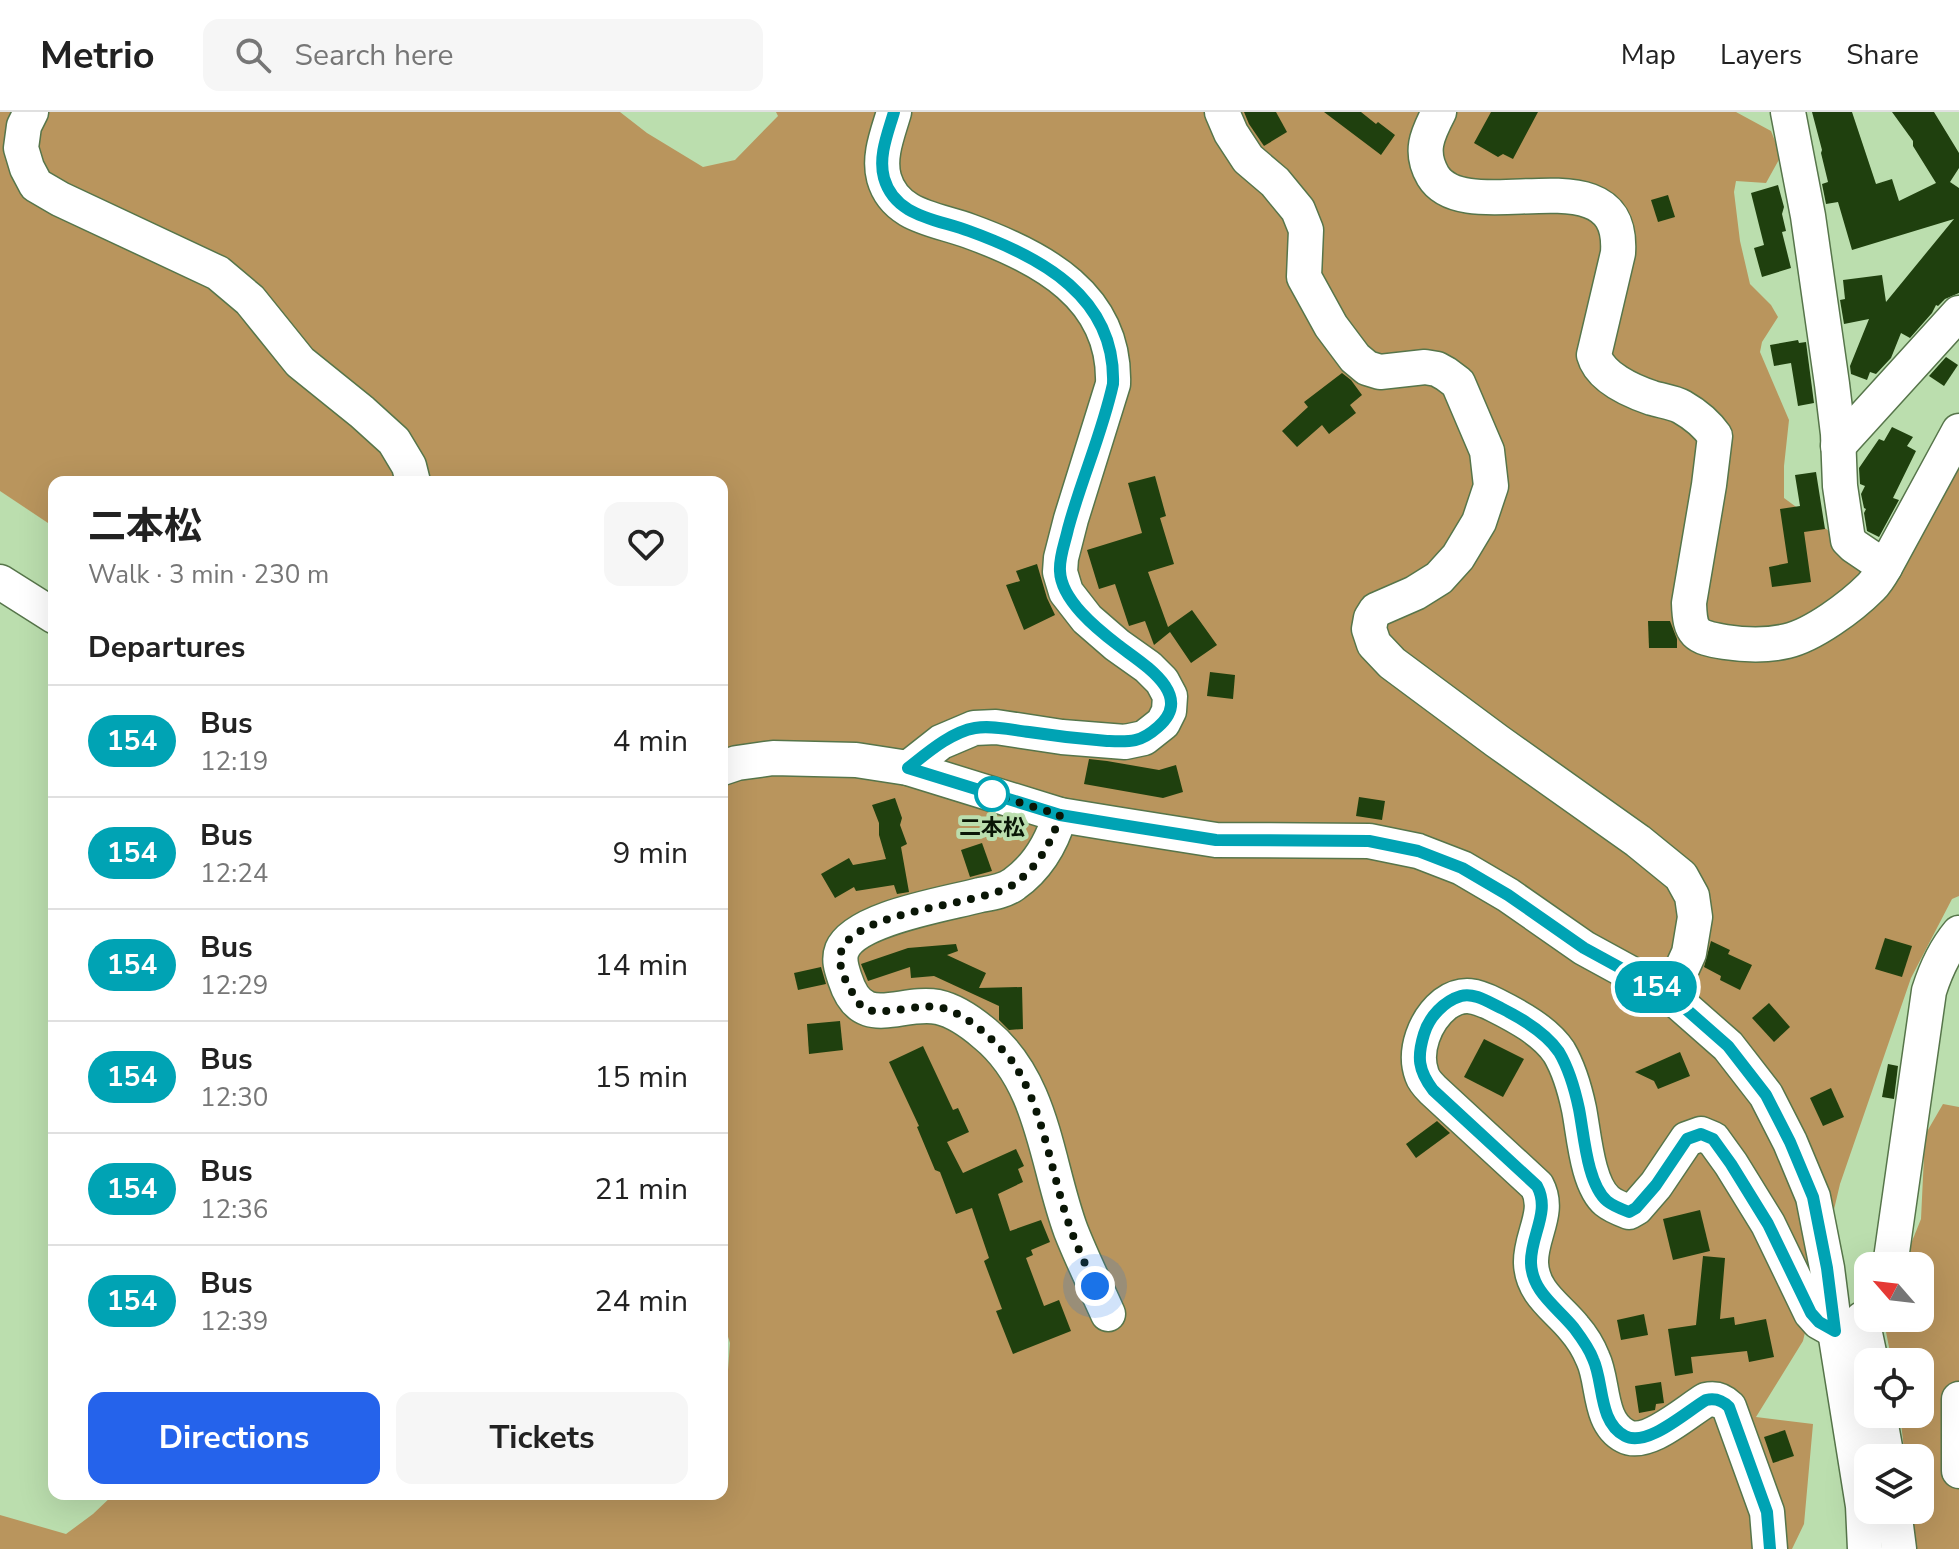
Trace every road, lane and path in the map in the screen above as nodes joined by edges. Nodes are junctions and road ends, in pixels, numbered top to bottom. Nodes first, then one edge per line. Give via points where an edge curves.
1 (31, 112) edge
2 (894, 112) edge
3 (1222, 112) edge
4 (1439, 112) edge
5 (1788, 112) edge
6 (1959, 313) edge
7 (1959, 431) edge
8 (1838, 446) junction
9 (412, 476) edge
10 (1885, 567) junction
11 (0, 582) edge
12 (48, 612) edge
13 (728, 766) edge
14 (908, 768) junction
15 (1060, 815) junction
16 (1959, 933) edge
17 (1670, 995) junction
18 (1892, 1252) edge
19 (1108, 1314) dead end
20 (1854, 1319) edge
21 (1854, 1321) edge
22 (1855, 1332) edge
23 (1959, 1399) edge
24 (1959, 1471) edge
25 (1896, 1524) edge
26 (1770, 1549) edge
27 (1865, 1549) edge
28 (1899, 1549) edge

1 - 9 street via 21,148 36,185 218,273 250,300 300,362 394,441
2 - 14 street via 883,175 909,211 1009,246 1054,272 1076,289 1105,331 1113,384 1060,572 1066,592 1087,619 1148,667 1170,696 1163,723 1136,741 974,728 941,742
3 - 17 street via 1248,159 1298,210 1306,230 1304,277 1355,358 1380,372 1425,367 1446,374 1458,383 1487,451 1491,486 1479,522 1439,578 1376,610 1369,629 1374,644 1392,663 1681,876 1695,917 1689,953
4 - 10 street via 1425,158 1438,184 1455,193 1483,196 1570,196 1610,214 1618,253 1596,365 1615,381 1680,406 1706,422 1715,436 1689,603 1692,630 1737,644 1790,640 1843,610 1873,586
5 - 8 street via 1808,216
6 - 8 street
7 - 10 street
8 - 10 street via 1848,540
11 - 12 street
13 - 14 street via 773,758 856,760
14 - 15 street
15 - 17 street via 1216,840 1369,841 1418,851 1462,868 1584,948
15 - 19 street via 1054,837 1012,886 872,924 849,938 840,960 846,984 864,1009 937,1007 966,1018 1014,1063 1033,1099 1071,1230
16 - 18 street via 1929,991
17 - 20 street via 1728,1046 1766,1095 1813,1197 1827,1268
21 - 26 street via 1819,1322 1811,1313 1768,1224 1713,1139 1701,1134 1687,1139 1636,1208 1620,1209 1605,1200 1593,1177 1570,1075 1558,1050 1541,1034 1517,1016 1464,994 1446,1003 1426,1027 1419,1061 1423,1077 1542,1195 1531,1262 1535,1281 1594,1359 1612,1424 1624,1436 1642,1437 1706,1400 1726,1403 1767,1512
22 - 27 street
23 - 24 street
25 - 28 street

